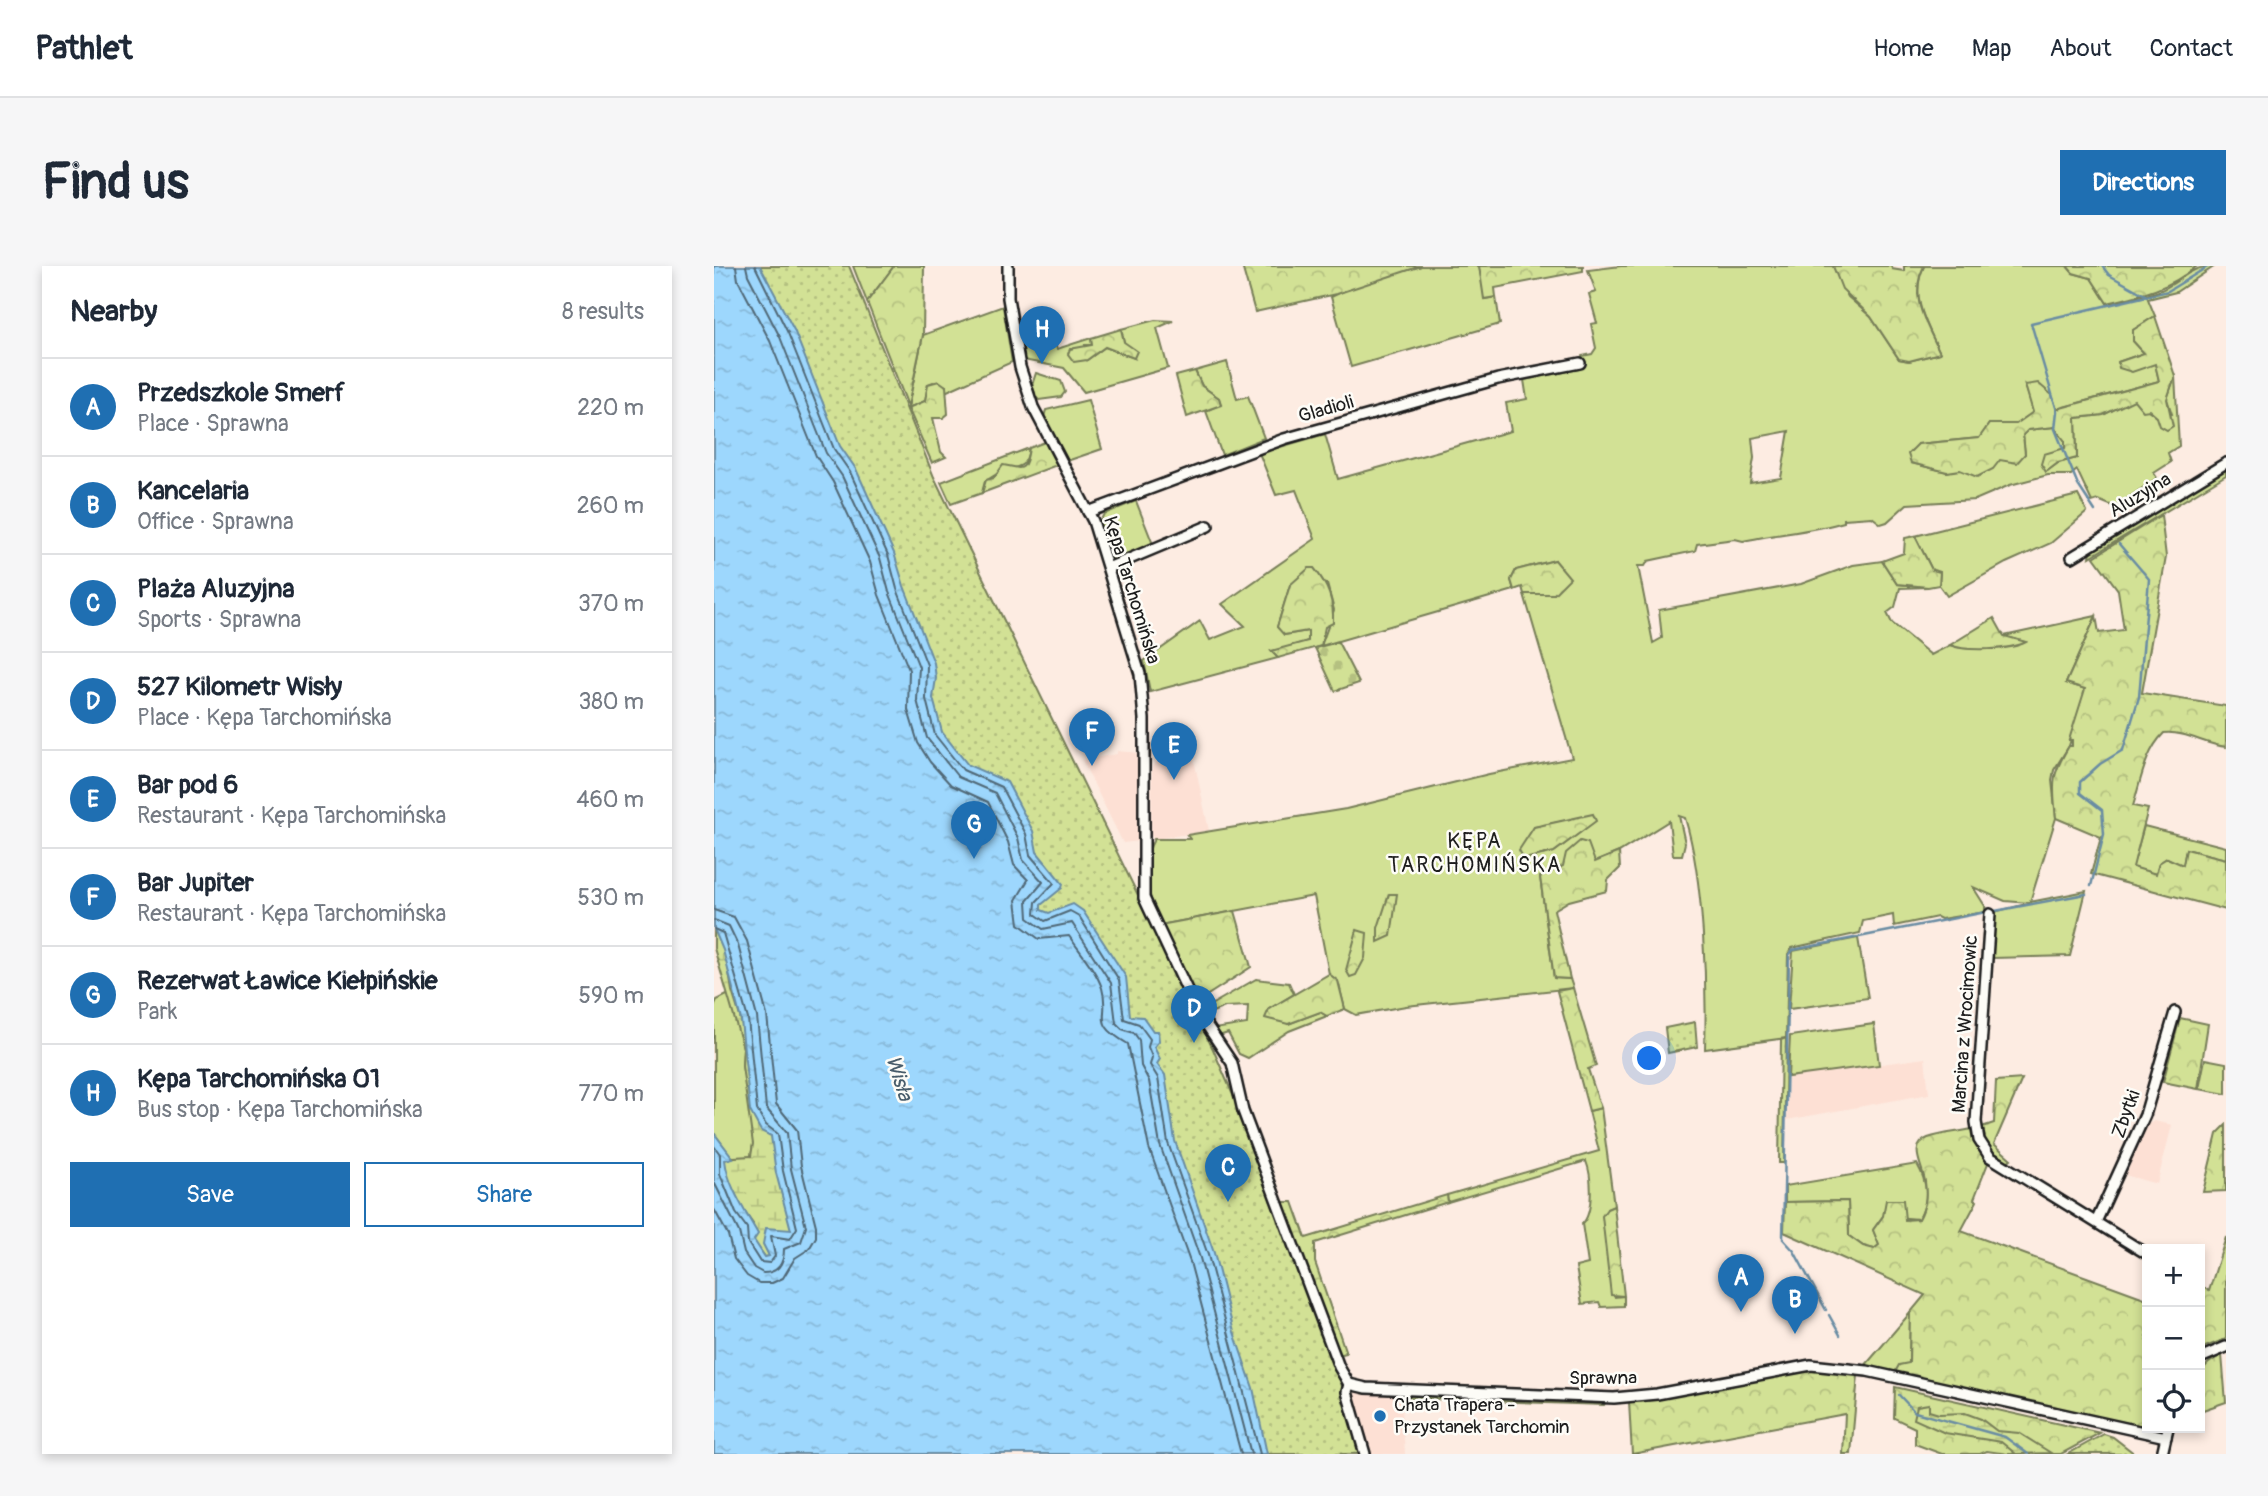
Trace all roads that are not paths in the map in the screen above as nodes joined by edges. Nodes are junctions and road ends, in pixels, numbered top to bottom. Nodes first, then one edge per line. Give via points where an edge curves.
1 (1007, 266) edge
2 (1580, 363) dead end
3 (2226, 463) edge
4 (1088, 512) junction
5 (1209, 526) dead end
6 (2072, 557) dead end
7 (1108, 568) junction
8 (1990, 914) dead end
9 (2175, 1012) dead end
10 (2096, 1222) junction
11 (2142, 1251) edge
12 (2226, 1347) edge
13 (2205, 1356) edge
14 (1349, 1384) junction
15 (2142, 1427) edge
16 (2167, 1433) edge
17 (1366, 1454) edge
18 (2162, 1454) edge

1 - 4 street, Kępa Tarchomińska via 1015,349 1028,393
2 - 4 street, Gladioli via 1498,379 1284,439
3 - 6 street, Aluzyjna
4 - 7 street, Kępa Tarchomińska
5 - 7 street
7 - 14 street, Kępa Tarchomińska via 1140,674 1144,898 1196,1009 1231,1063 1236,1087
8 - 10 street, Marcina z Wrocimowic via 1976,1122 1979,1140 1990,1157
9 - 10 street, Zbytki via 2145,1115
10 - 11 street, Marcina z Wrocimowic
12 - 13 street
14 - 15 street, Sprawna via 1614,1398 1822,1365
14 - 17 street via 1347,1392
16 - 18 street

